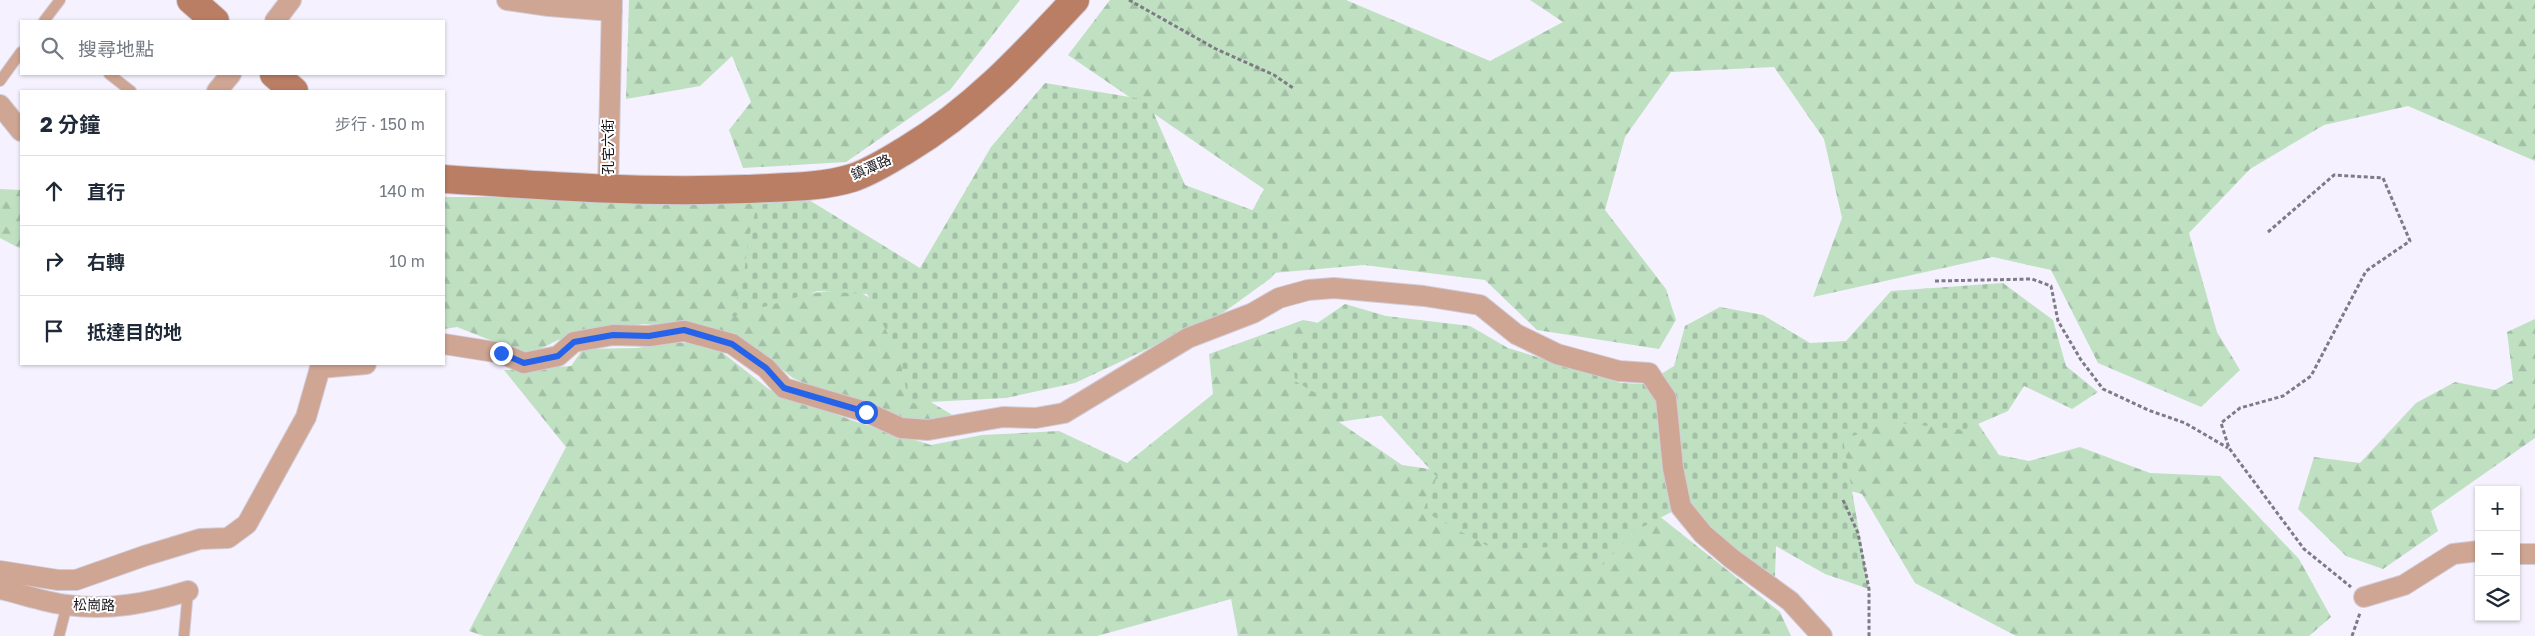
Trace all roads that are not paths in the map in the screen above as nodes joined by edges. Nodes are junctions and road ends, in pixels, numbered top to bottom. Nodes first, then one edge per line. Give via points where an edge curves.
1 (60, 0) edge
2 (191, 0) edge
3 (291, 0) edge
4 (507, 0) edge
5 (1075, 0) edge
6 (612, 6) edge
7 (45, 20) edge
8 (214, 20) edge
9 (276, 20) edge
10 (20, 53) edge
11 (110, 75) edge
12 (231, 75) edge
13 (275, 75) edge
14 (0, 81) edge
15 (130, 90) edge
16 (218, 90) edge
17 (293, 90) edge
18 (0, 105) edge
19 (20, 130) edge
20 (445, 179) edge
21 (608, 190) junction
22 (445, 344) edge
23 (354, 365) edge
24 (2475, 551) edge
25 (2520, 554) edge
26 (2535, 554) edge
27 (0, 571) edge
28 (0, 589) edge
29 (188, 591) joint
30 (2364, 597) road end
31 (67, 605) junction
32 (59, 636) edge
33 (184, 636) edge
34 (1822, 636) edge

1 - 7 lane
2 - 8 street
3 - 9 street
4 - 6 street via 549,6
5 - 21 street, 鎮潭路 via 1006,74 961,113 885,162 851,178 798,187
6 - 21 street, 孔宅六街
10 - 14 lane
11 - 15 lane
12 - 16 street
13 - 17 street
18 - 19 street
20 - 21 street, 孔宅六街
22 - 34 street via 501,353 524,363 558,356 574,342 613,335 649,336 684,330 732,344 766,368 784,388 866,412 900,428 928,430 1003,417 1036,418 1064,413 1188,338 1253,313 1279,298 1308,290 1334,288 1480,305 1516,334 1557,354 1619,371 1649,373 1666,398 1673,468 1681,507 1703,534 1790,601
23 - 27 street via 320,368 306,418 247,524 228,538 200,539 76,580
24 - 30 street via 2453,554 2404,584
25 - 26 street
28 - 31 street, 松崗路
29 - 31 street, 松崗路 via 154,601 107,608
29 - 33 lane
31 - 32 lane

